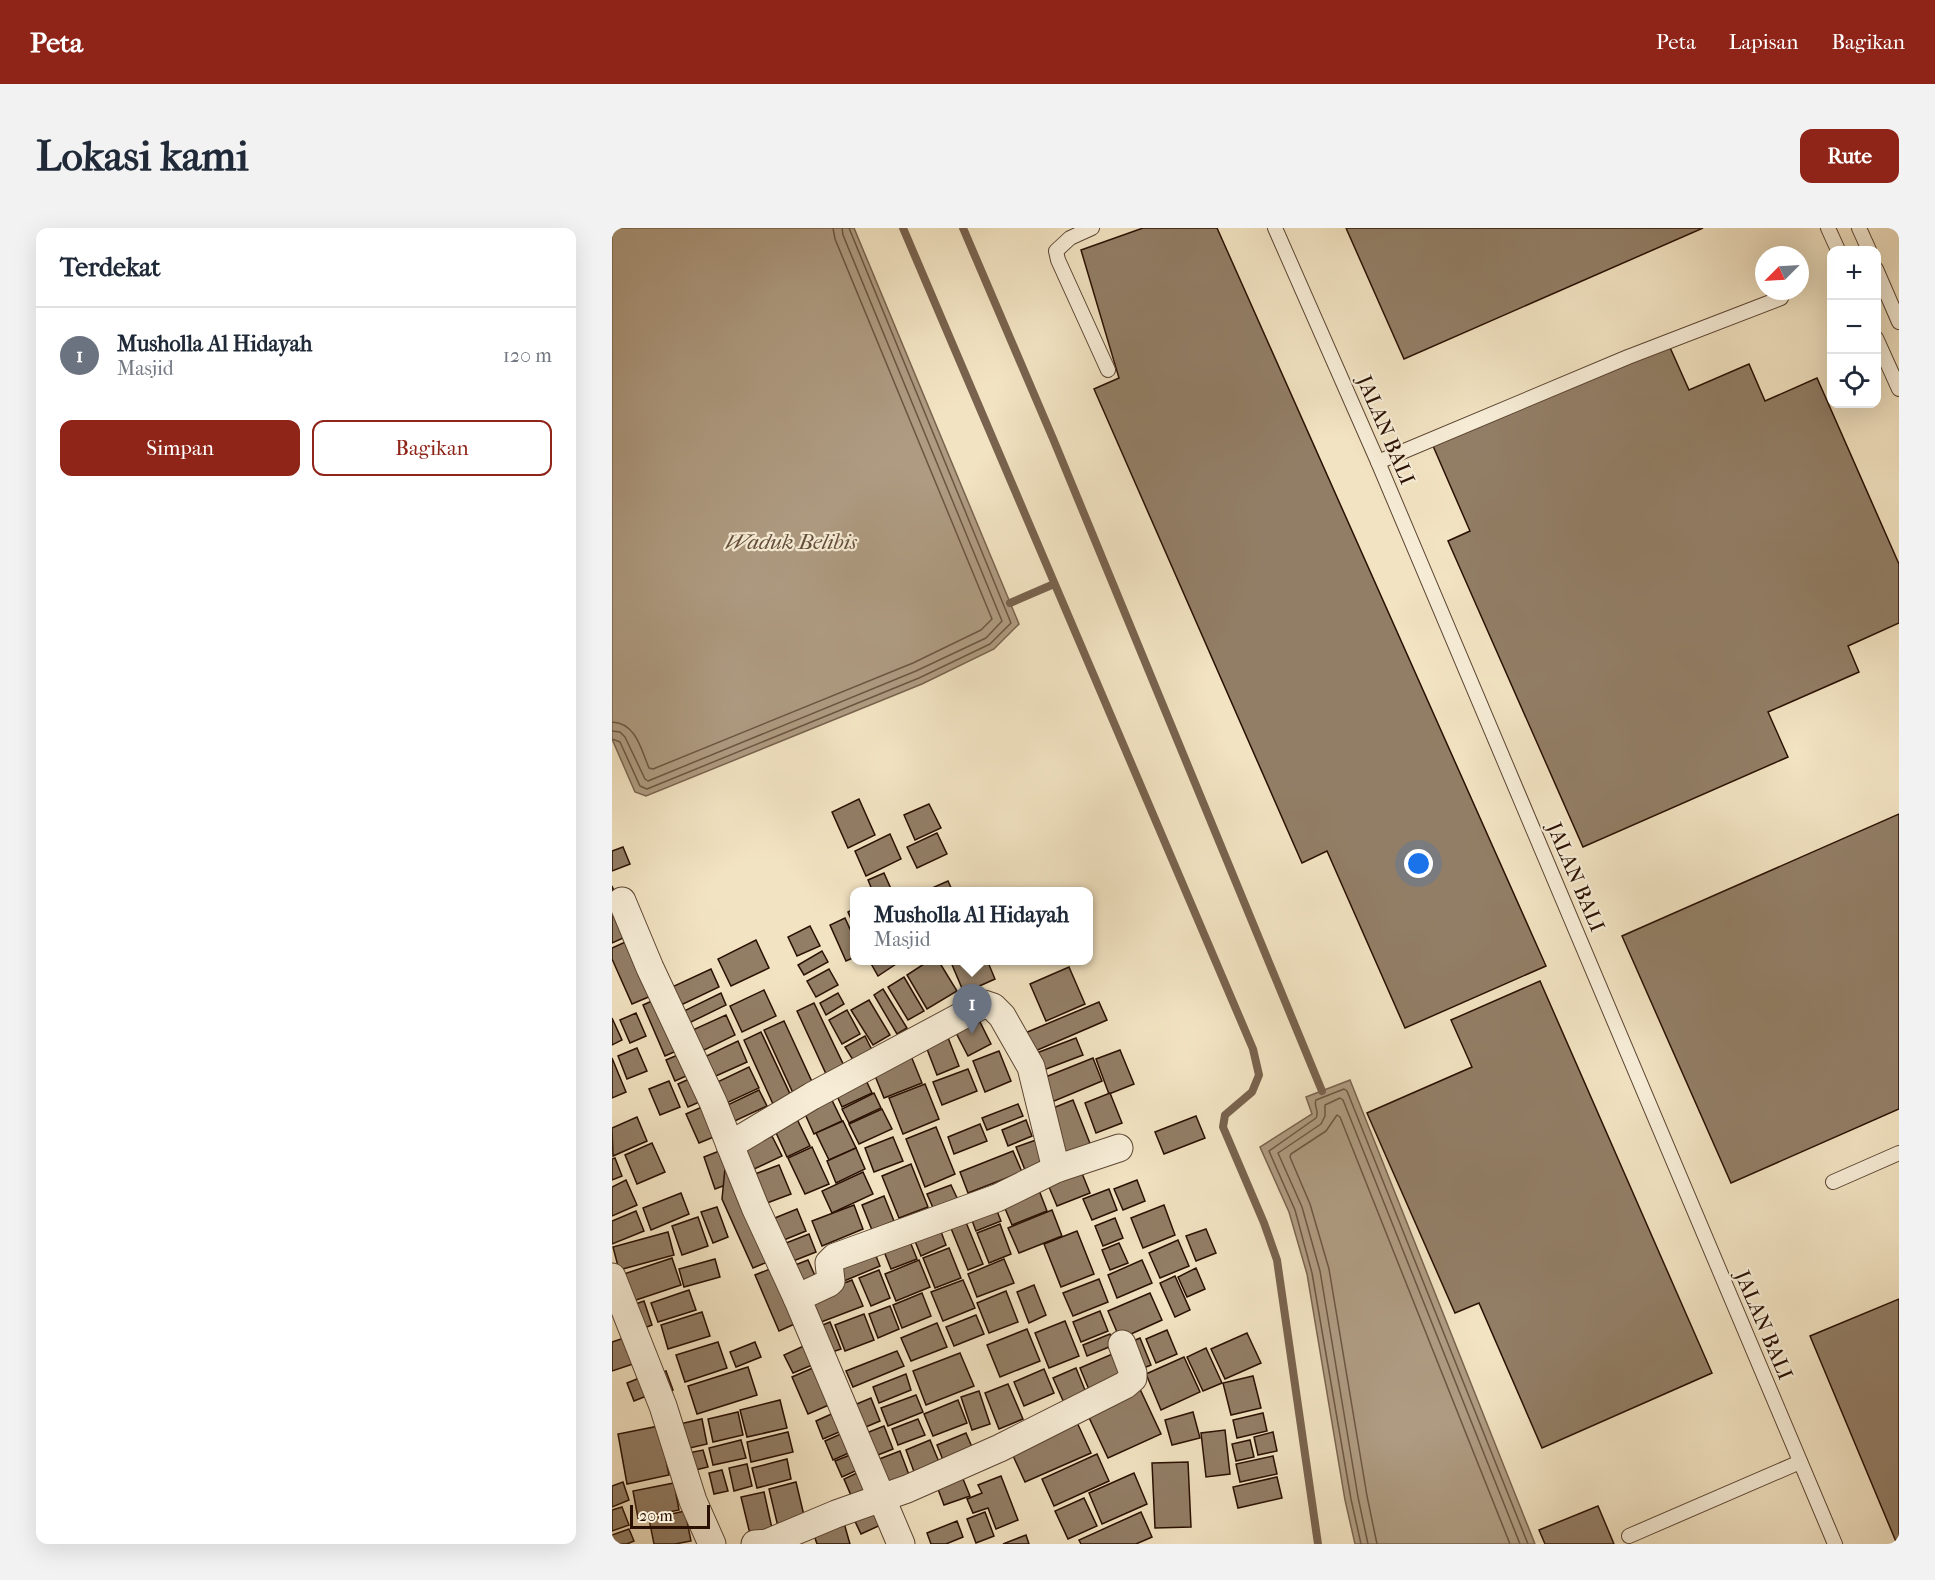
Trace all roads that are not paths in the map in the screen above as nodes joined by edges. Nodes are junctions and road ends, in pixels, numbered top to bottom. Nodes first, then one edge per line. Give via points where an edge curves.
1 (1092, 228) edge
2 (1275, 228) edge
3 (1828, 228) edge
4 (1859, 228) edge
5 (1836, 246) edge
6 (1867, 246) edge
7 (1881, 281) edge
8 (1776, 300) edge
9 (1899, 322) edge
10 (1881, 349) edge
11 (1108, 370) dead end
12 (1899, 389) edge
13 (1378, 462) junction
14 (622, 901) dead end
15 (730, 1145) junction
16 (1119, 1148) dead end
17 (1899, 1153) edge
18 (1056, 1169) junction
19 (1833, 1182) dead end
20 (612, 1277) edge
21 (797, 1298) junction
22 (1122, 1344) dead end
23 (1800, 1462) junction
24 (882, 1499) junction
25 (1629, 1536) dead end
26 (711, 1544) edge
27 (755, 1544) edge
28 (901, 1544) edge
29 (1835, 1544) edge

1 - 11 lane via 1070,238 1056,251
2 - 13 lane, JALAN BALI
3 - 5 lane
4 - 6 lane
7 - 9 lane
8 - 13 lane
10 - 12 lane
13 - 23 lane, JALAN BALI
14 - 15 street
15 - 18 street via 812,1096 984,1004 1002,1016 1031,1067
15 - 21 street
16 - 18 street
17 - 19 lane
18 - 21 street via 997,1198 835,1257 829,1263 831,1281
20 - 26 street
21 - 24 street
22 - 24 street via 1134,1373 1130,1381 1000,1448
23 - 25 lane
23 - 29 lane, JALAN BALI
24 - 27 street via 767,1543
24 - 28 street

